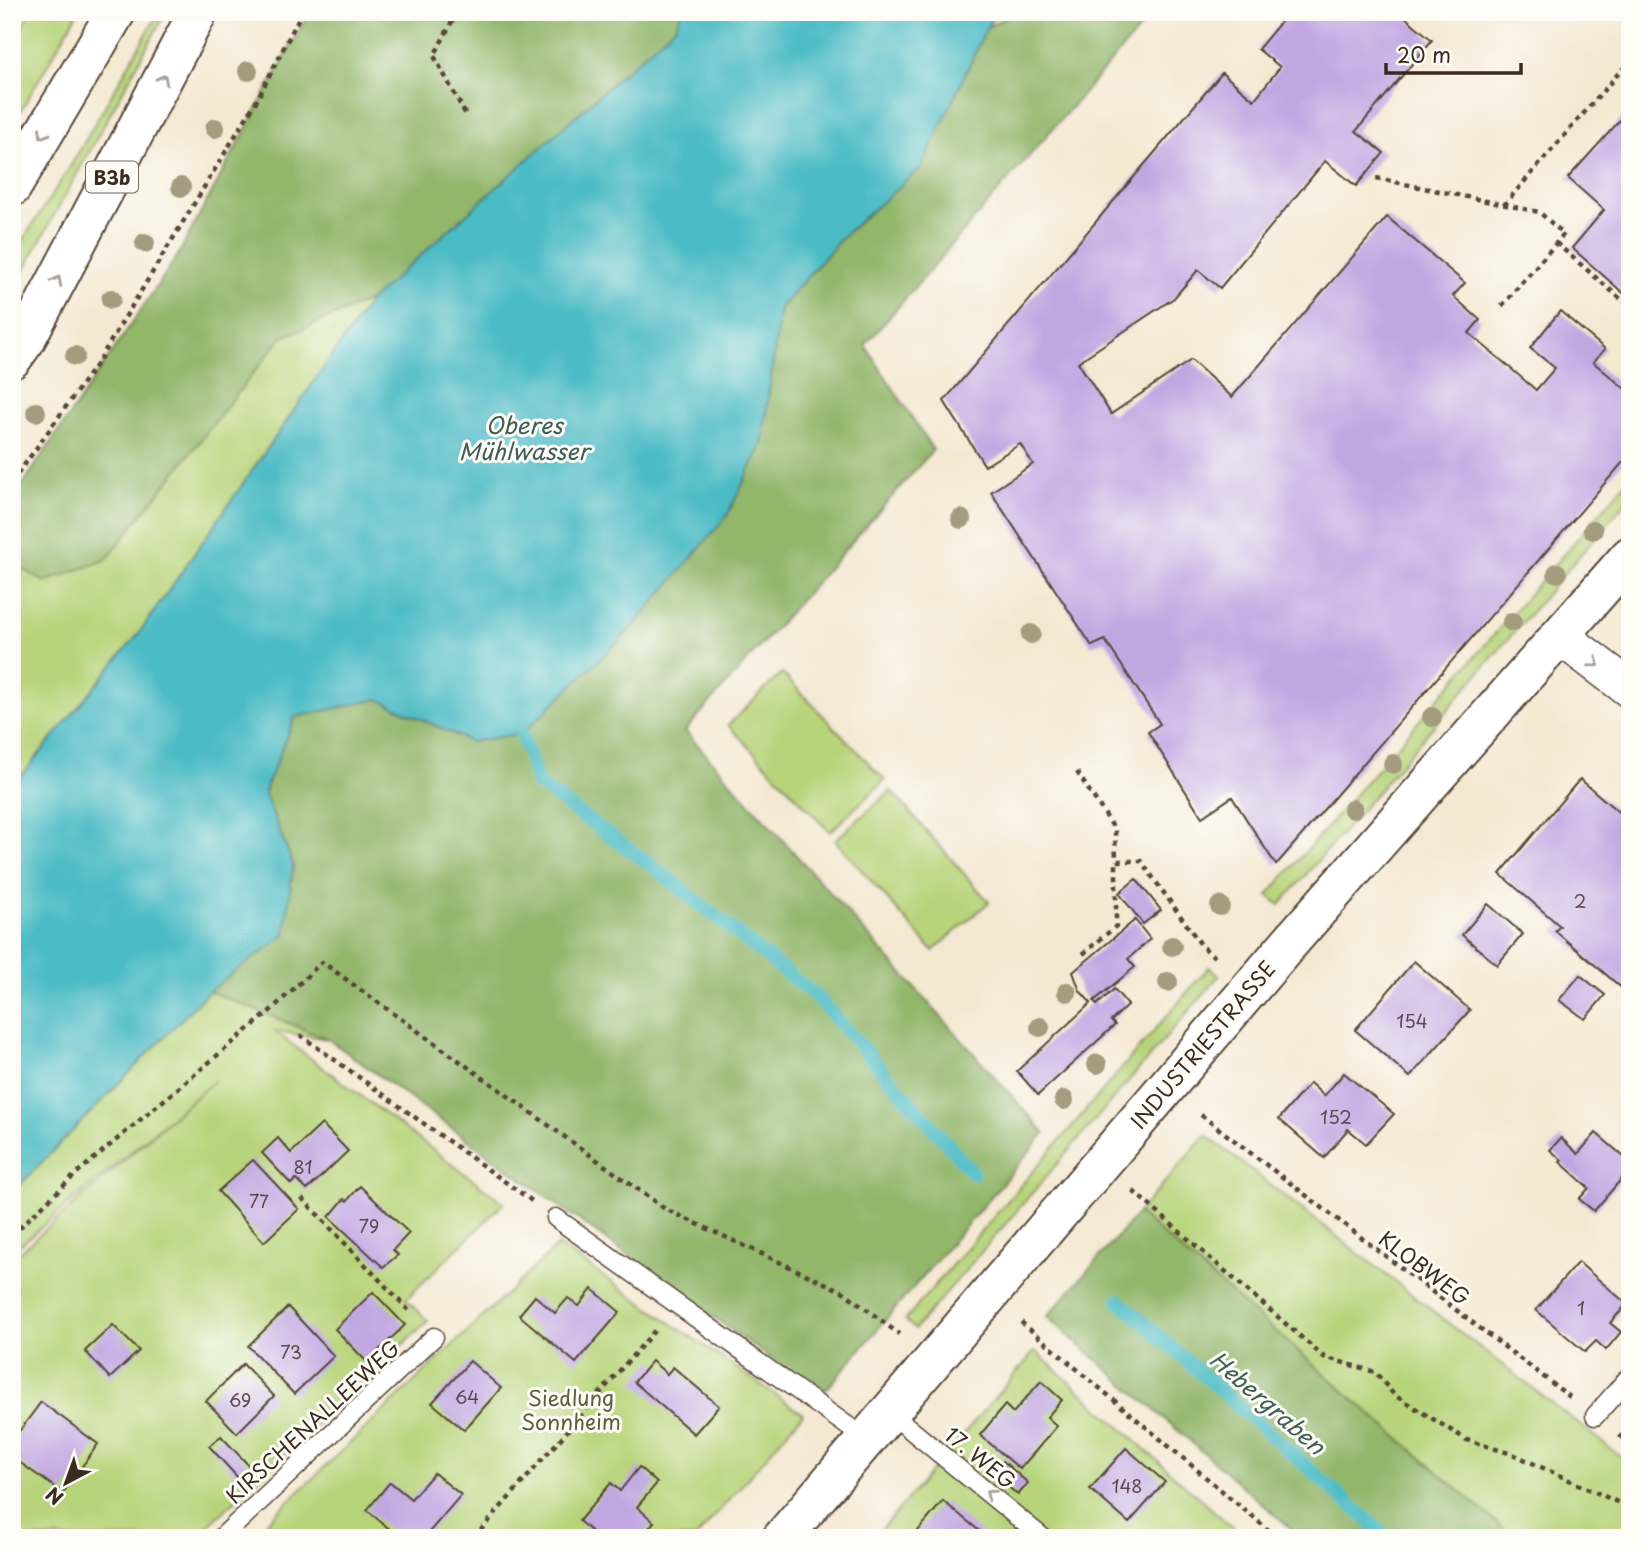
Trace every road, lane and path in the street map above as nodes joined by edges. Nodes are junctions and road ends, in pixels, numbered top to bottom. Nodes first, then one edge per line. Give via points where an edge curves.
1 (15, 12) edge
2 (116, 12) edge
3 (198, 12) edge
4 (302, 12) edge
5 (457, 12) edge
6 (12, 17) edge
7 (1623, 68) dead end
8 (466, 115) dead end
9 (1376, 178) dead end
10 (12, 187) edge
11 (1504, 205) junction
12 (1556, 243) junction
13 (1630, 307) edge
14 (1500, 308) dead end
15 (12, 359) edge
16 (12, 482) edge
17 (1630, 556) edge
18 (1560, 636) junction
19 (1630, 689) edge
20 (1077, 772) dead end
21 (1116, 861) junction
22 (1083, 954) dead end
23 (1251, 988) junction
24 (300, 1035) dead end
25 (1201, 1115) dead end
26 (1133, 1191) dead end
27 (302, 1198) dead end
28 (556, 1218) joint
29 (12, 1235) edge
30 (989, 1294) junction
31 (677, 1304) junction
32 (434, 1337) joint
33 (933, 1360) junction
34 (1630, 1376) edge
35 (1595, 1416) junction
36 (878, 1425) junction
37 (1630, 1443) edge
38 (1630, 1508) edge
39 (221, 1538) edge
40 (474, 1538) edge
41 (782, 1538) edge
42 (1043, 1538) edge
43 (1278, 1538) edge

1 - 6 path
2 -> 10 street
15 -> 3 street, B3b
4 - 16 path via 257,100 99,362
5 - 8 path via 434,56
7 - 11 path
9 - 11 path
11 - 12 path via 1539,212 1564,234
12 - 13 path
12 - 14 path
17 - 18 street, INDUSTRIESTRASSE
18 -> 19 street
18 - 23 street, INDUSTRIESTRASSE
20 - 21 path via 1115,830
21 - 22 path via 1116,926
21 - 23 path via 1141,861 1202,946
23 - 30 street, INDUSTRIESTRASSE
24 - 28 path
25 - 35 path, KLOBWEG
26 - 38 path via 1324,1357 1375,1373 1394,1395 1468,1440 1515,1455
27 - 32 path
28 - 31 lane, 17. WEG
29 - 33 path via 78,1172 322,962 665,1209 844,1292
30 - 33 street, INDUSTRIESTRASSE
30 - 43 path
31 - 36 lane, 17. WEG
31 - 40 path
32 - 39 lane, KIRSCHENALLEEWEG
33 - 36 street, INDUSTRIESTRASSE
34 - 35 lane
35 - 37 path, KLOBWEG
36 - 41 street, INDUSTRIESTRASSE
42 -> 36 lane, 17. WEG

